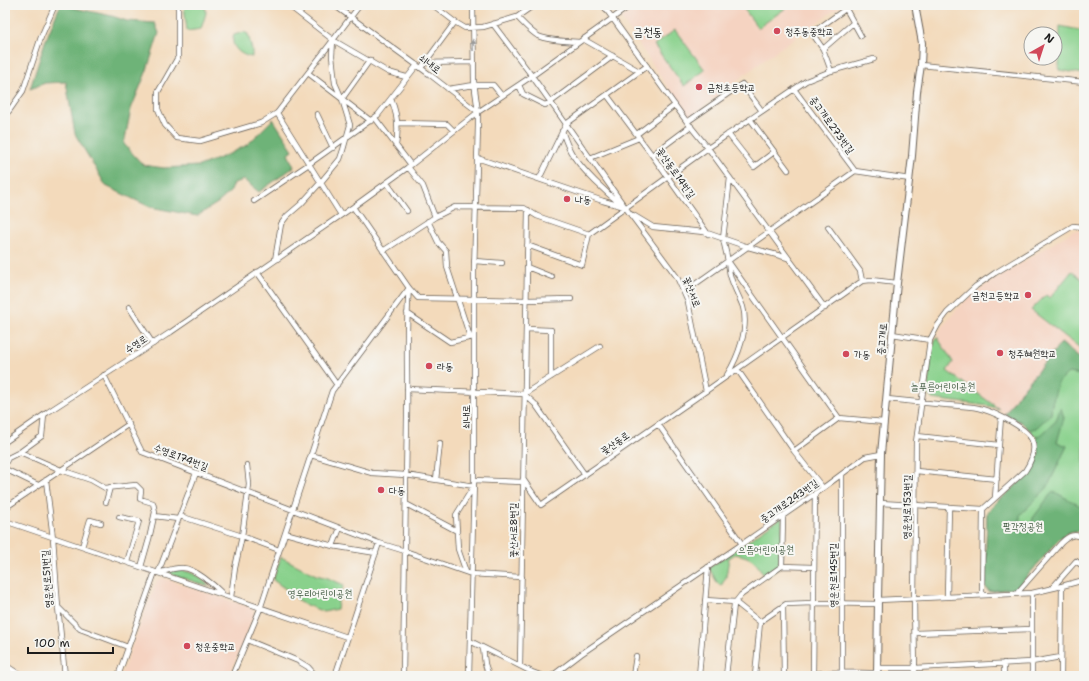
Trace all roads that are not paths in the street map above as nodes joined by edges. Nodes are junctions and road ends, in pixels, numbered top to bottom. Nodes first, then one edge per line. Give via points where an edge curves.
1 (54, 5) edge
2 (177, 5) edge
3 (288, 5) edge
4 (334, 5) edge
5 (360, 5) edge
6 (433, 5) edge
7 (473, 5) edge
8 (534, 5) edge
9 (603, 5) edge
10 (631, 5) edge
11 (851, 5) edge
12 (915, 5) edge
13 (846, 9) junction
14 (5, 12) edge
15 (5, 15) edge
16 (351, 17) junction
17 (517, 17) junction
18 (613, 18) junction
19 (455, 22) junction
20 (853, 23) junction
21 (493, 24) junction
22 (473, 27) junction
23 (860, 36) dead end
24 (583, 39) junction
25 (333, 40) junction
26 (579, 42) junction
27 (823, 49) junction
28 (613, 56) junction
29 (874, 59) dead end
30 (370, 60) junction
31 (473, 62) junction
32 (424, 63) junction
33 (921, 65) junction
34 (419, 66) junction
35 (647, 66) junction
36 (639, 71) junction
37 (831, 71) junction
38 (308, 73) junction
39 (532, 76) junction
40 (406, 78) junction
41 (1084, 82) edge
42 (474, 85) junction
43 (519, 85) junction
44 (448, 89) junction
45 (794, 89) junction
46 (607, 95) junction
47 (502, 96) junction
48 (342, 98) junction
49 (391, 99) junction
50 (551, 102) junction
51 (675, 105) junction
52 (762, 110) junction
53 (478, 112) junction
54 (277, 113) junction
55 (5, 114) edge
56 (317, 114) dead end
57 (750, 119) junction
58 (373, 120) junction
59 (687, 122) junction
60 (397, 123) junction
61 (566, 124) junction
62 (691, 126) junction
63 (454, 131) junction
64 (562, 132) junction
65 (728, 134) junction
66 (638, 136) junction
67 (346, 138) junction
68 (396, 145) junction
69 (333, 148) junction
70 (708, 148) junction
71 (774, 152) junction
72 (652, 155) junction
73 (477, 158) junction
74 (590, 158) junction
75 (309, 164) junction
76 (410, 166) junction
77 (788, 170) dead end
78 (854, 171) junction
79 (667, 177) junction
80 (730, 178) junction
81 (539, 179) junction
82 (910, 179) junction
83 (321, 182) junction
84 (387, 183) junction
85 (254, 201) dead end
86 (354, 207) junction
87 (476, 207) junction
88 (625, 207) junction
89 (528, 210) junction
90 (407, 211) dead end
91 (630, 214) junction
92 (341, 215) junction
93 (435, 217) junction
94 (428, 221) junction
95 (828, 227) dead end
96 (1084, 227) edge
97 (770, 232) junction
98 (589, 234) junction
99 (708, 234) junction
100 (723, 238) junction
101 (527, 245) junction
102 (748, 247) junction
103 (383, 251) junction
104 (788, 258) junction
105 (275, 260) junction
106 (474, 261) junction
107 (728, 261) junction
108 (502, 263) dead end
109 (527, 267) junction
110 (257, 272) junction
111 (552, 277) dead end
112 (862, 281) junction
113 (897, 283) junction
114 (409, 288) junction
115 (684, 292) junction
116 (458, 299) junction
117 (571, 299) dead end
118 (474, 300) junction
119 (527, 300) junction
120 (129, 307) dead end
121 (825, 308) junction
122 (407, 313) junction
123 (526, 329) junction
124 (892, 334) junction
125 (472, 337) junction
126 (783, 337) junction
127 (930, 340) junction
128 (153, 344) junction
129 (600, 346) dead end
130 (737, 369) junction
131 (104, 375) junction
132 (726, 377) junction
133 (551, 378) junction
134 (337, 385) junction
135 (407, 389) junction
136 (706, 391) junction
137 (475, 392) junction
138 (524, 394) junction
139 (887, 399) junction
140 (922, 402) junction
141 (44, 415) junction
142 (1001, 417) junction
143 (839, 418) junction
144 (884, 422) junction
145 (129, 424) junction
146 (658, 424) junction
147 (917, 436) junction
148 (5, 442) edge
149 (440, 443) dead end
150 (999, 445) junction
151 (794, 451) junction
152 (20, 452) junction
153 (881, 454) junction
154 (311, 455) junction
155 (5, 462) edge
156 (246, 465) dead end
157 (5, 469) edge
158 (61, 470) junction
159 (916, 471) junction
160 (196, 473) junction
161 (842, 474) junction
162 (406, 475) junction
163 (585, 475) junction
164 (997, 479) junction
165 (46, 480) junction
166 (436, 480) junction
167 (474, 480) junction
168 (523, 481) junction
169 (38, 485) junction
170 (474, 486) junction
171 (110, 487) junction
172 (823, 488) junction
173 (248, 493) junction
174 (815, 493) junction
175 (995, 498) junction
176 (106, 502) dead end
177 (880, 503) junction
178 (406, 504) junction
179 (916, 505) junction
180 (949, 507) junction
181 (5, 508) edge
182 (983, 509) junction
183 (292, 510) junction
184 (154, 516) junction
185 (783, 516) junction
186 (119, 517) dead end
187 (179, 518) junction
188 (5, 521) edge
189 (101, 523) dead end
190 (340, 528) junction
191 (457, 531) junction
192 (285, 533) junction
193 (242, 536) junction
194 (53, 538) junction
195 (1084, 538) edge
196 (379, 543) junction
197 (742, 544) junction
198 (333, 546) junction
199 (82, 547) junction
200 (279, 550) junction
201 (406, 551) junction
202 (376, 553) junction
203 (127, 562) junction
204 (782, 566) junction
205 (141, 567) junction
206 (708, 567) junction
207 (813, 567) junction
208 (1084, 567) edge
209 (157, 572) junction
210 (466, 572) junction
211 (471, 574) junction
212 (522, 577) junction
213 (1084, 580) edge
214 (1062, 586) junction
215 (1052, 588) junction
216 (1017, 593) junction
217 (1032, 593) junction
218 (982, 594) junction
219 (224, 595) junction
220 (947, 596) junction
221 (232, 597) junction
222 (914, 598) junction
223 (705, 600) junction
224 (735, 602) junction
225 (878, 602) junction
226 (813, 603) junction
227 (842, 603) junction
228 (783, 606) junction
229 (58, 607) junction
230 (260, 607) junction
231 (760, 622) junction
232 (1032, 629) junction
233 (915, 633) junction
234 (347, 637) junction
235 (247, 640) junction
236 (470, 641) junction
237 (128, 647) junction
238 (483, 648) junction
239 (636, 656) dead end
240 (1061, 657) junction
241 (1032, 662) junction
242 (1004, 663) junction
243 (5, 666) edge
244 (520, 666) junction
245 (915, 668) junction
246 (5, 672) edge
247 (877, 672) edge
248 (842, 674) edge
249 (813, 675) edge
250 (12, 676) edge
251 (22, 676) edge
252 (65, 676) edge
253 (118, 676) edge
254 (232, 676) edge
255 (316, 676) edge
256 (335, 676) edge
257 (402, 676) edge
258 (469, 676) edge
259 (489, 676) edge
260 (543, 676) edge
261 (552, 676) edge
262 (633, 676) edge
263 (699, 676) edge
264 (726, 676) edge
265 (755, 676) edge
266 (784, 676) edge
267 (801, 676) edge
268 (915, 676) edge
269 (1004, 676) edge
270 (1032, 676) edge
271 (1061, 676) edge

1 - 55 street via 23,91
2 - 54 street via 178,57 158,92 158,109 165,125 177,138 200,141 261,123
3 - 25 street
4 - 16 street, 쇠내로
5 - 16 street
6 - 19 street
7 - 22 street
8 - 17 street
9 - 18 street
10 - 18 street, 수영로
11 - 13 street
12 - 33 street, 중고개로 via 922,42
13 - 20 street
13 - 27 street via 812,33
14 - 15 street
16 - 25 street
16 - 34 street, 쇠내로
17 - 21 street
17 - 26 street via 539,36
18 - 24 street, 수영로
18 - 35 street
19 - 22 street via 465,28
19 - 32 street
20 - 23 street
20 - 27 street
21 - 22 street
21 - 39 street, 꽃산서로
31 -> 22 street
24 - 26 street, 수영로
24 - 28 street
25 - 30 street
25 - 38 street
25 - 48 street via 332,56 336,83
26 - 39 street, 수영로
27 - 37 street
28 - 36 street
28 - 50 street
29 - 37 street
30 - 40 street via 388,72
30 - 48 street
31 - 32 street
31 - 42 street
32 - 34 street
33 - 41 street
33 - 82 street, 중고개로
34 - 40 street
34 - 44 street, 쇠내로
35 - 36 street
35 - 51 street
36 - 46 street
37 - 45 street
38 - 48 street
38 - 54 street
39 - 43 street, 수영로
39 - 50 street, 꽃산서로
40 - 49 street
42 - 44 street
42 - 47 street via 493,86
42 - 53 street
43 - 47 street, 수영로
43 - 50 street via 523,94 545,105
44 - 53 street, 쇠내로
45 - 52 street
45 - 78 street, 중고개로273번길
46 - 61 street
46 - 66 street, 꽃산동로14번길
47 - 53 street, 수영로
48 - 58 street
48 - 67 street via 350,125
49 - 58 street
49 - 60 street
50 - 61 street, 꽃산서로
51 - 59 street
51 - 66 street
52 - 57 street
52 - 59 street via 742,84
53 - 63 street, 수영로
53 - 73 street, 쇠내로
54 - 75 street
56 - 69 street
57 - 65 street
57 - 71 street
58 - 67 street
58 - 68 street
59 - 62 street
60 - 63 street via 447,124
60 - 68 street
61 - 64 street
61 - 74 street, 꽃산서로
62 - 70 street
62 - 72 street
63 - 76 street, 수영로
64 - 81 street
64 - 88 street via 571,153 581,167
65 - 70 street
65 - 71 street via 754,167
66 - 72 street, 꽃산동로14번길
66 - 74 street
67 - 69 street
67 - 83 street via 340,158
68 - 76 street
69 - 75 street
70 - 79 street
70 - 80 street
71 - 77 street
72 - 79 street, 꽃산동로14번길
73 - 81 street
73 - 87 street, 쇠내로
74 - 88 street, 꽃산서로
75 - 83 street
75 - 85 street
76 - 84 street, 수영로
76 - 93 street via 423,186
78 - 82 street
78 - 97 street
79 - 88 street
79 - 99 street, 꽃산동로14번길
80 - 97 street
80 - 100 street
81 - 88 street
82 - 113 street, 중고개로
83 - 92 street
83 - 105 street via 281,224
84 - 86 street, 수영로
84 - 90 street
86 - 92 street, 수영로
86 - 103 street
87 - 89 street
87 - 93 street via 455,207
87 - 106 street, 쇠내로
88 - 91 street, 꽃산서로
88 - 98 street
89 - 98 street via 537,216
89 - 101 street, 꽃산서로8번길
91 - 99 street, 꽃산서로 via 653,226
91 - 115 street, 꽃산서로 via 677,277
92 - 105 street, 수영로
93 - 94 street
94 - 103 street
94 - 116 street via 438,242 446,251 447,267
95 - 112 street via 860,271
96 - 127 street via 1073,226 976,286 947,313
97 - 102 street
97 - 104 street
98 - 101 street via 582,265
99 - 100 street
100 - 102 street
100 - 107 street
101 - 109 street, 꽃산서로8번길
102 - 104 street
102 - 107 street
103 - 114 street
104 - 121 street
105 - 110 street, 수영로
106 - 108 street
106 - 118 street, 쇠내로
107 - 115 street
107 - 126 street
107 - 132 street, 꽃산동로 via 730,276 743,309 744,322 739,351
109 - 111 street
109 - 119 street, 꽃산서로8번길
110 - 128 street, 수영로
110 - 134 street
112 - 113 street
112 - 121 street, 꽃산동로
113 - 124 street, 중고개로
114 - 116 street via 418,298
114 - 122 street
114 - 134 street
115 - 136 street, 꽃산서로
116 - 118 street
116 - 125 street
117 - 119 street
118 - 119 street
118 - 125 street, 쇠내로
119 - 123 street, 꽃산서로8번길
120 - 128 street
121 - 126 street, 꽃산동로
122 - 125 street via 450,342
122 - 135 street
123 - 133 street via 552,330
123 - 138 street, 꽃산서로8번길
124 - 127 street
124 - 139 street, 중고개로
125 - 137 street, 쇠내로
126 - 130 street, 꽃산동로
126 - 143 street
127 - 140 street, 영운천로153번길
128 - 131 street, 수영로
129 - 133 street
130 - 132 street, 꽃산동로
130 - 151 street
131 - 141 street, 수영로
131 - 145 street, 수영로174번길
132 - 136 street, 꽃산동로
133 - 138 street
134 - 154 street via 332,391
135 - 137 street
135 - 162 street
136 - 146 street, 꽃산동로
137 - 138 street
137 - 167 street, 쇠내로
138 - 163 street via 535,404
138 - 168 street, 꽃산서로8번길
139 - 140 street
139 - 144 street, 중고개로
140 - 142 street via 976,408
140 - 147 street, 영운천로153번길
141 - 148 street, 수영로
141 - 152 street via 42,436
142 - 150 street
142 - 175 street via 1023,429 1031,437 1034,451 1026,471
143 - 144 street
143 - 151 street
144 - 153 street, 중고개로
145 - 158 street
145 - 160 street, 수영로174번길 via 142,452
146 - 163 street, 꽃산동로
146 - 197 street
147 - 150 street
147 - 159 street, 영운천로153번길
149 - 166 street
150 - 164 street
151 - 172 street
152 - 155 street
152 - 158 street
153 - 161 street, 중고개로243번길 via 865,457
153 - 177 street, 중고개로
154 - 162 street via 372,473
154 - 183 street
156 - 173 street
157 - 169 street
158 - 165 street
158 - 171 street via 105,488
159 - 164 street
159 - 179 street, 영운천로153번길
160 - 173 street, 수영로174번길
160 - 187 street
161 - 172 street, 중고개로243번길
161 - 227 street, 영운천로145번길
162 - 166 street
162 - 178 street
163 - 168 street, 꽃산동로 via 541,505
164 - 175 street
165 - 169 street
165 - 194 street, 영운천로51번길
166 - 170 street
167 - 168 street
167 - 170 street, 쇠내로
168 - 212 street, 꽃산서로8번길
169 - 181 street
170 - 191 street via 456,515
170 - 211 street, 쇠내로
171 - 176 street
171 - 184 street via 136,485 141,490 140,500 153,503
172 - 174 street, 중고개로243번길
173 - 183 street, 수영로174번길
173 - 193 street
174 - 185 street, 중고개로243번길
174 - 207 street
175 - 182 street
177 - 179 street
177 - 225 street, 중고개로
178 - 191 street
178 - 201 street
179 - 180 street
179 - 222 street, 영운천로153번길
180 - 182 street
180 - 220 street
182 - 218 street
183 - 190 street, 수영로174번길
183 - 192 street
184 - 187 street
184 - 205 street
185 - 197 street, 중고개로243번길
185 - 204 street
186 - 203 street via 139,521
187 - 193 street
187 - 209 street
188 - 194 street
189 - 199 street via 90,520
190 - 196 street, 수영로174번길
190 - 198 street
191 - 210 street via 458,550
192 - 198 street
192 - 200 street
193 - 200 street
193 - 221 street
194 - 199 street
194 - 229 street, 영운천로51번길
195 - 216 street via 1074,534 1068,536
196 - 201 street, 수영로174번길
196 - 202 street
197 - 206 street, 중고개로243번길
198 - 202 street
199 - 203 street
200 - 230 street
201 - 210 street, 수영로174번길
201 - 257 street
202 - 234 street
203 - 205 street
204 - 207 street
204 - 224 street
205 - 209 street
206 - 223 street
206 - 261 street, 중고개로243번길
207 - 226 street
208 - 215 street via 1076,560
209 - 219 street
209 - 219 street via 185,568 209,581
209 - 237 street
210 - 211 street, 수영로174번길
211 - 212 street, 수영로174번길
211 - 236 street, 쇠내로
212 - 244 street, 꽃산서로8번길
213 - 214 street
214 - 215 street
214 - 240 street
215 - 217 street
216 - 217 street
216 - 218 street
217 - 232 street
218 - 220 street
219 - 221 street
220 - 222 street
221 - 230 street
222 - 225 street
222 - 233 street, 영운천로153번길
223 - 224 street
223 - 263 street
224 - 231 street
224 - 264 street
225 - 227 street
225 - 247 street, 중고개로
226 - 227 street
226 - 228 street
226 - 249 street
227 - 248 street, 영운천로145번길
228 - 231 street
228 - 266 street
229 - 237 street via 80,629
229 - 252 street, 영운천로51번길
230 - 234 street
230 - 235 street
231 - 265 street
232 - 233 street
232 - 241 street
233 - 245 street, 영운천로153번길
234 - 256 street
235 - 254 street
235 - 255 street via 298,661
236 - 238 street
236 - 258 street, 쇠내로
237 - 253 street
238 - 244 street
238 - 259 street
239 - 262 street
240 - 241 street
240 - 271 street
241 - 242 street
241 - 270 street
242 - 245 street
242 - 269 street
243 - 251 street
244 - 260 street
245 - 247 street
245 - 268 street, 영운천로153번길
246 - 250 street
247 - 248 street
248 - 249 street
249 - 267 street

